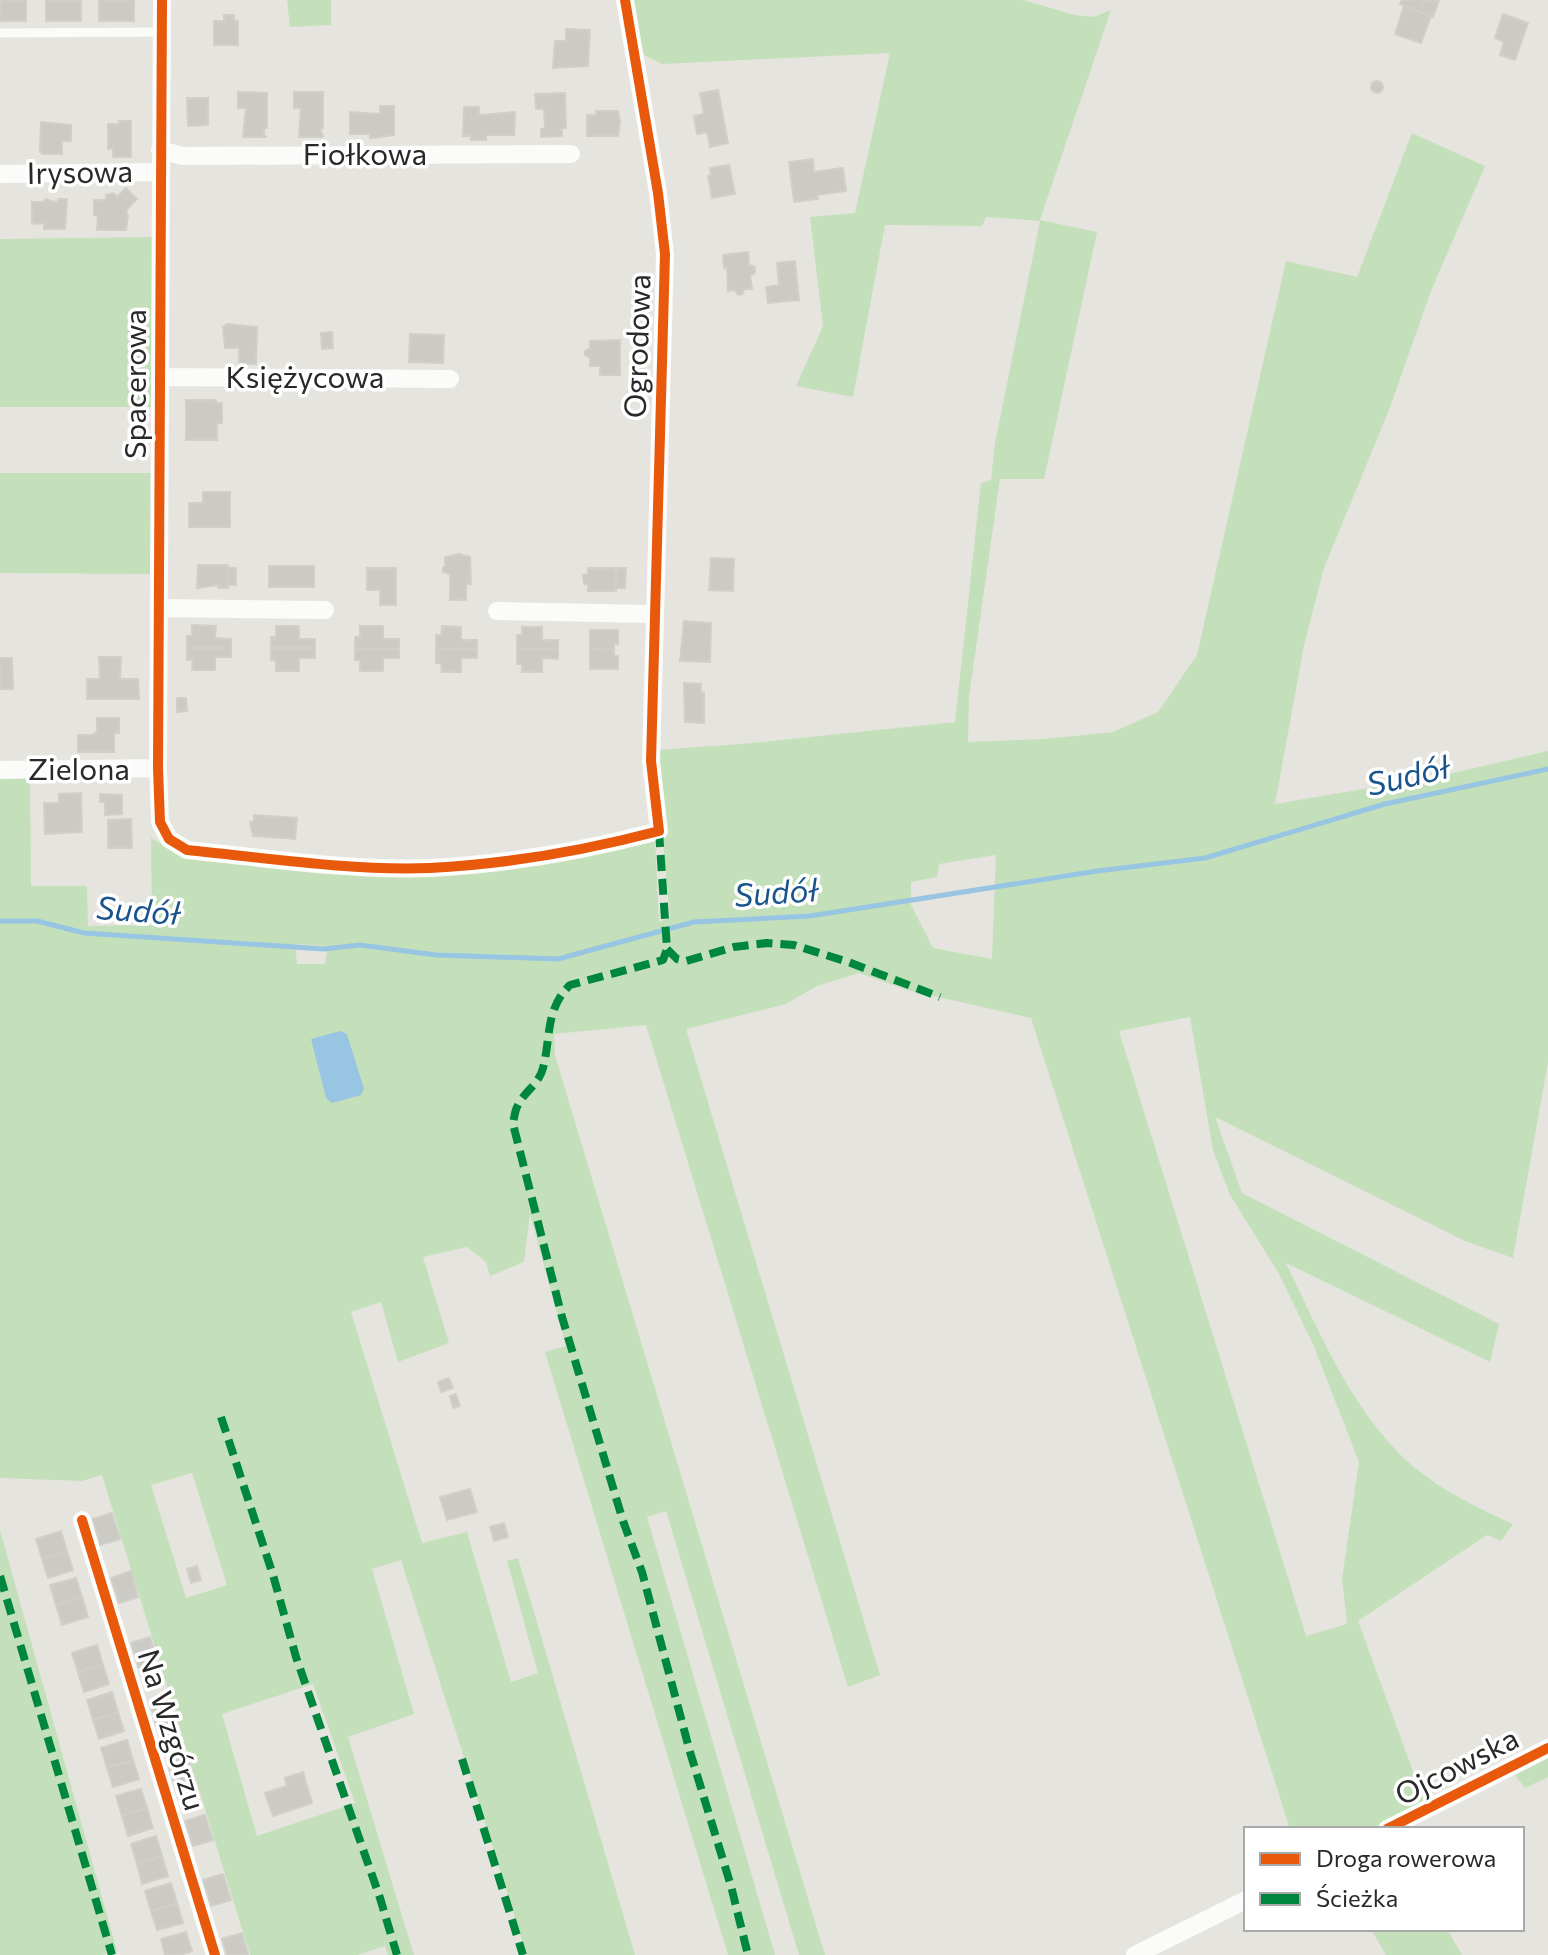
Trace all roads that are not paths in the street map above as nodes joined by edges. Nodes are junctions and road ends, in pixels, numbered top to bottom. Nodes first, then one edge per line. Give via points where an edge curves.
1 (162, 0) edge
2 (625, 0) edge
3 (162, 32) junction
4 (0, 33) edge
5 (160, 150) junction
6 (571, 154) dead end
7 (160, 172) junction
8 (0, 174) edge
9 (161, 377) junction
10 (450, 379) dead end
11 (160, 608) junction
12 (325, 610) dead end
13 (497, 611) dead end
14 (654, 614) junction
15 (652, 697) joint
16 (158, 768) junction
17 (0, 770) edge
18 (82, 1520) dead end
19 (1548, 1748) edge
20 (1391, 1827) edge
21 (1244, 1901) edge
22 (215, 1955) edge
23 (1135, 1955) edge

1 - 3 street, Spacerowa
2 - 14 street, Ogrodowa via 665,254
3 - 4 lane
3 - 5 street, Spacerowa
5 - 6 street, Fiołkowa via 183,156
5 - 7 street, Spacerowa
7 - 8 street, Irysowa
7 - 9 street, Spacerowa
9 - 10 street, Księżycowa
9 - 11 street, Spacerowa
11 - 12 street
11 - 16 street, Spacerowa
13 - 14 street
14 - 15 street, Ogrodowa
15 - 16 street, Spacerowa via 651,761 659,831 502,863 398,867 187,850 169,839 160,822
16 - 17 street, Zielona
18 - 22 street, Na Wzgórzu
19 - 20 street, Ojcowska
21 - 23 street

